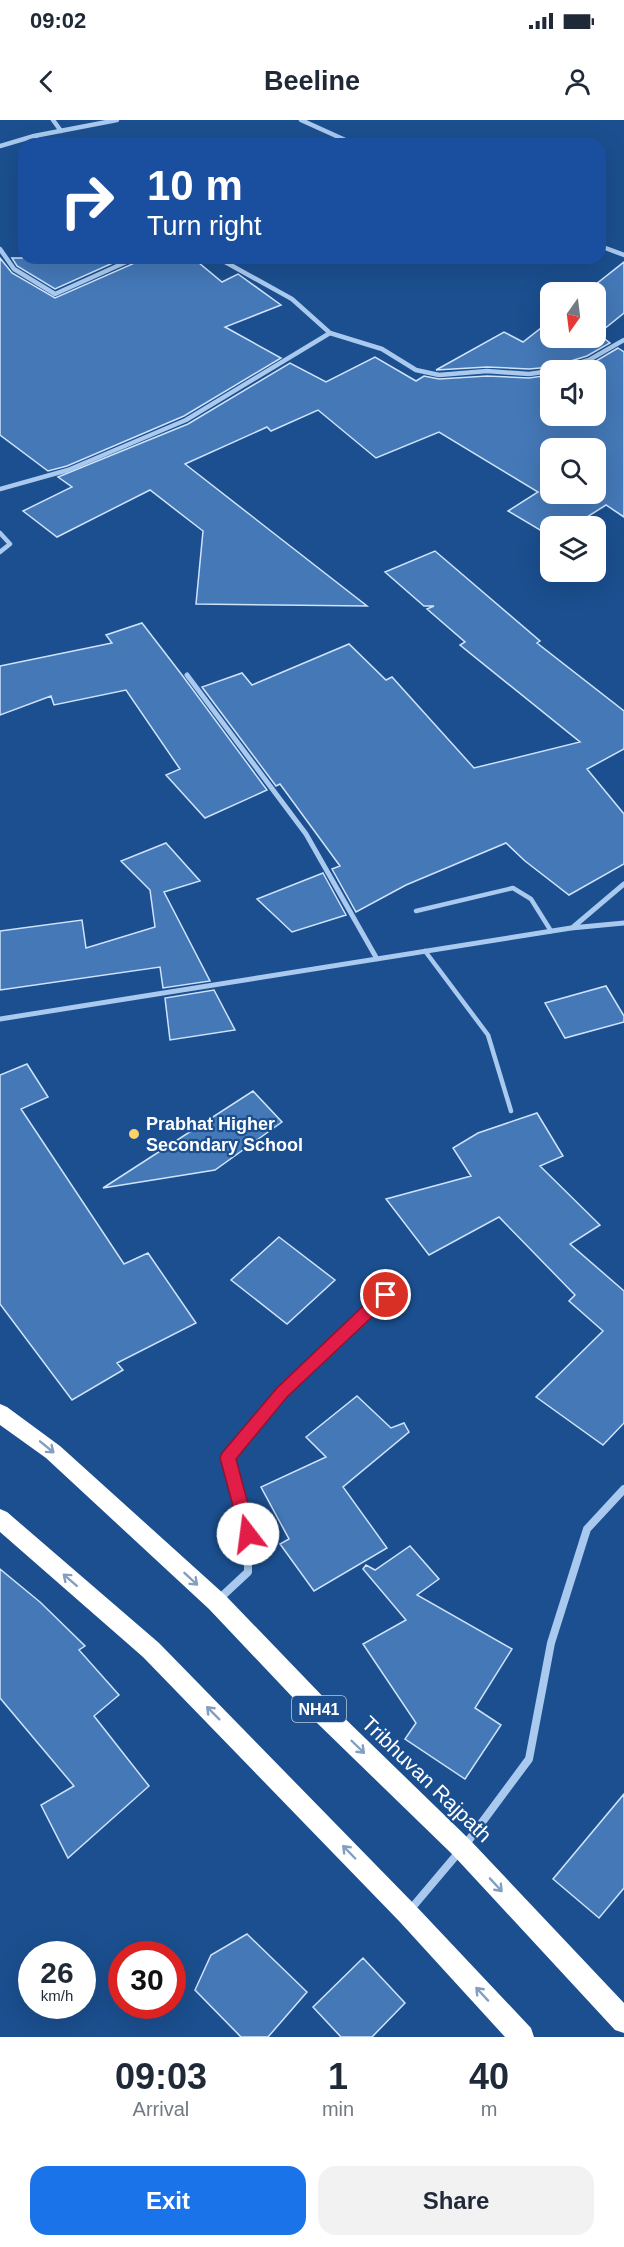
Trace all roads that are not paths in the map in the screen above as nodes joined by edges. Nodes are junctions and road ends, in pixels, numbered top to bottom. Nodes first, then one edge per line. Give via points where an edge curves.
1 (53, 120) edge
2 (117, 120) edge
3 (301, 120) edge
4 (61, 131) junction
5 (33, 136) junction
6 (26, 138) edge
7 (36, 138) edge
8 (341, 138) edge
9 (18, 141) edge
10 (0, 146) edge
11 (606, 248) edge
12 (0, 249) edge
13 (624, 255) edge
14 (122, 264) edge
15 (229, 264) edge
16 (330, 333) junction
17 (624, 340) edge
18 (589, 360) edge
19 (540, 373) edge
20 (0, 489) edge
21 (0, 533) edge
22 (0, 552) edge
23 (187, 675) dead end
24 (624, 884) edge
25 (416, 911) dead end
26 (624, 923) edge
27 (571, 928) junction
28 (551, 931) junction
29 (425, 951) junction
30 (377, 959) junction
31 (0, 1019) edge
32 (511, 1111) dead end
33 (386, 1295) dead end
34 (0, 1413) edge
35 (624, 1489) edge
36 (0, 1519) edge
37 (217, 1602) junction
38 (462, 1848) junction
39 (407, 1913) junction
40 (624, 2021) edge
41 (522, 2037) edge

1 - 4 street
2 - 4 street
3 - 8 street
4 - 5 street
5 - 6 street
5 - 7 street
9 - 10 street
11 - 13 street
12 - 14 street via 14,269 55,294
15 - 16 street via 292,299
16 - 19 street via 382,349 416,370 439,375
16 - 20 street via 186,420 68,470
17 - 18 street
21 - 22 street via 10,544
23 - 30 street via 306,834
24 - 27 street
25 - 28 lane via 513,888 530,896
26 - 27 street
27 - 28 street
28 - 29 street
29 - 30 street
29 - 32 lane via 488,1035
30 - 31 street
33 - 37 street via 282,1393 227,1458 248,1534 248,1572
34 -> 37 highway, Tribhuvan Rajpath / NH41 via 54,1452
35 - 38 street via 586,1529 551,1643 529,1759
39 -> 36 highway via 151,1650
37 -> 38 highway, Tribhuvan Rajpath / NH41 via 322,1713
38 - 39 street
38 -> 40 highway, Tribhuvan Rajpath / NH41
41 -> 39 highway

